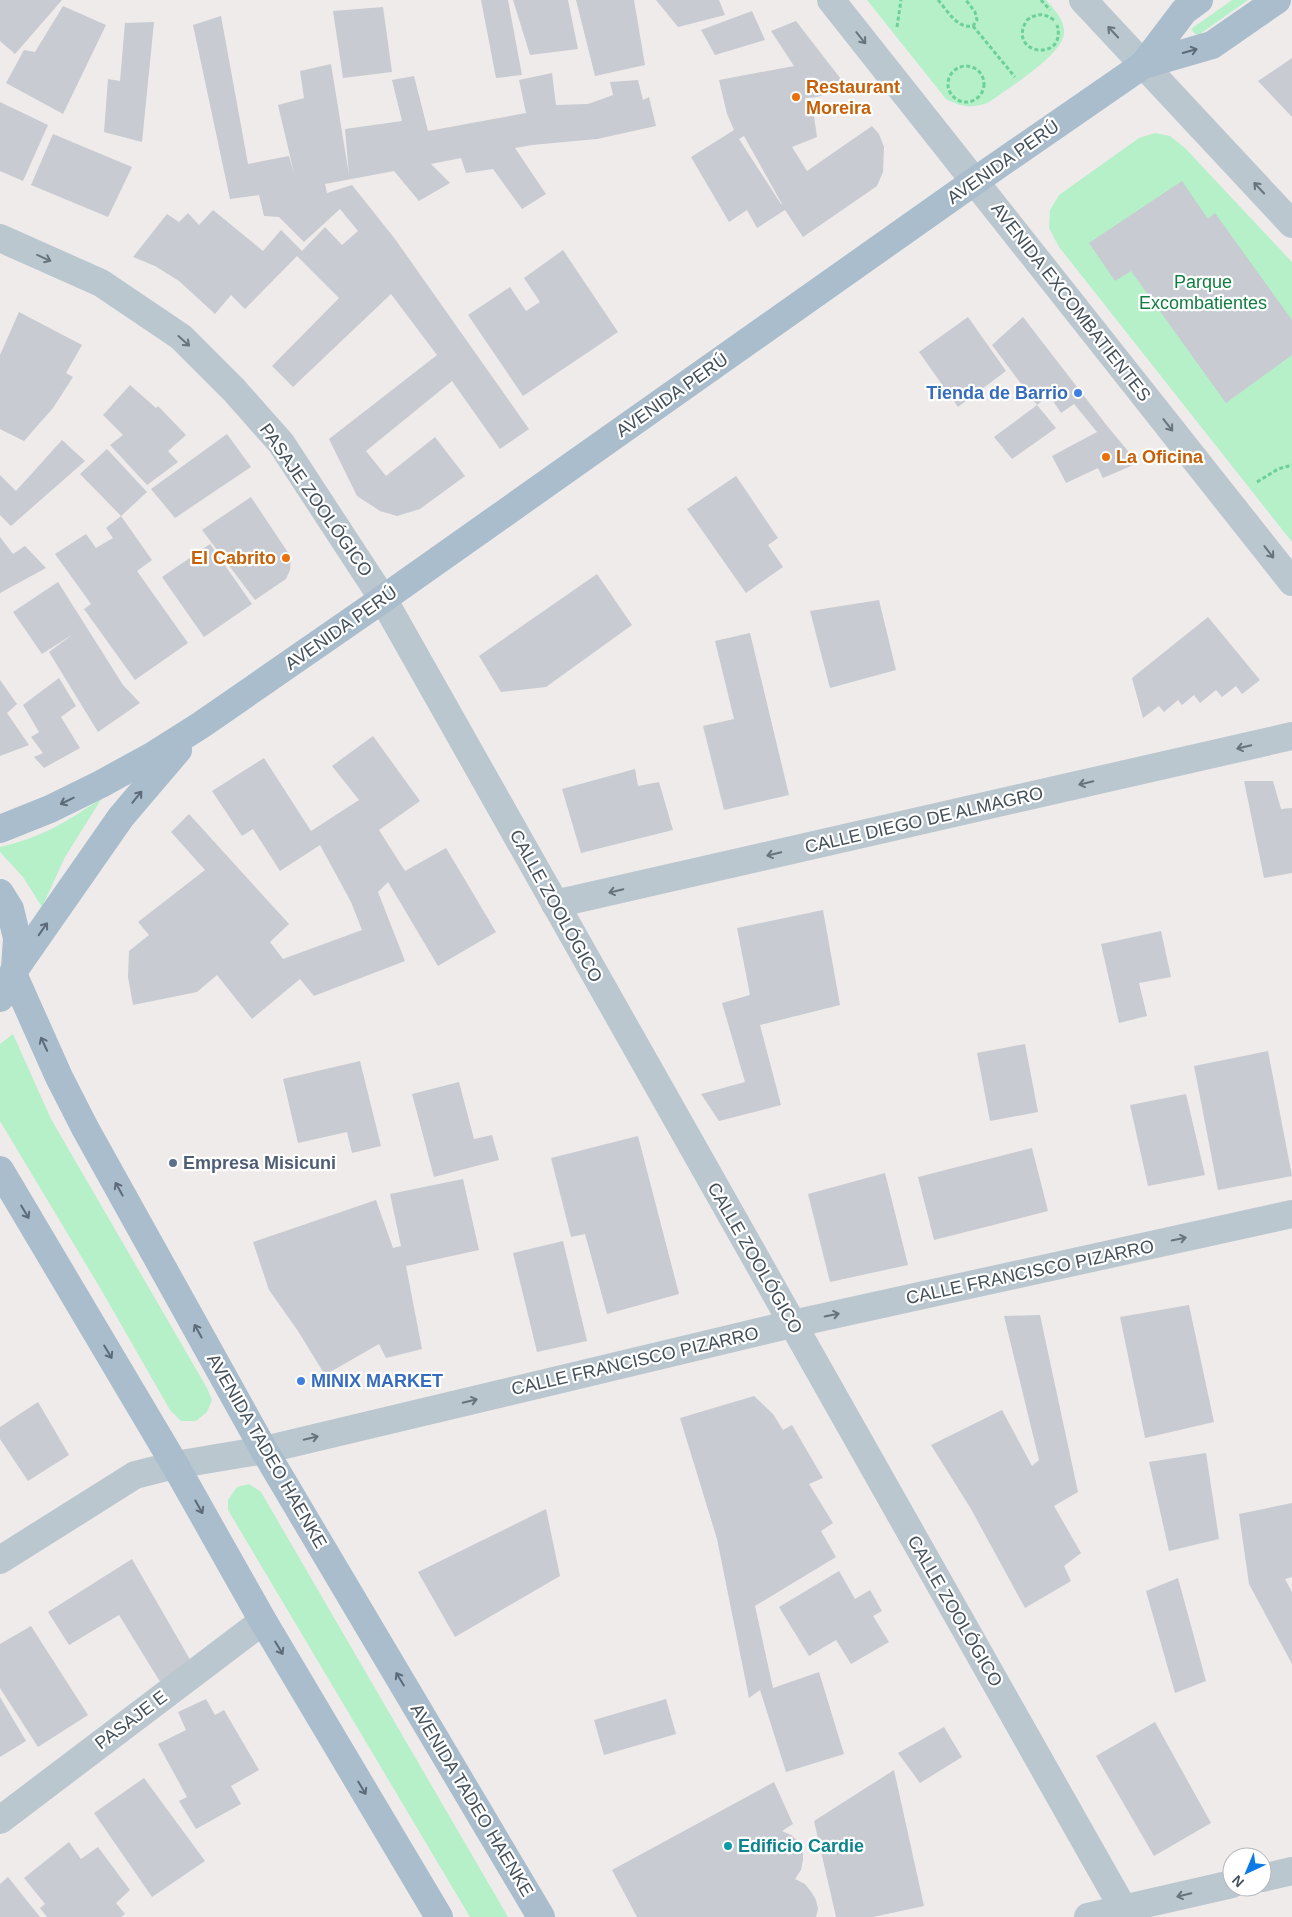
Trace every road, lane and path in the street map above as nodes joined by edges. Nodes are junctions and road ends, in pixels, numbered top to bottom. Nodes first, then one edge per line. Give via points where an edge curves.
1 (830, 0) edge
2 (901, 0) edge
3 (938, 0) edge
4 (966, 0) edge
5 (1083, 0) edge
6 (1200, 0) edge
7 (1277, 0) edge
8 (1057, 25) joint
9 (973, 26) junction
10 (897, 31) dead end
11 (1143, 64) junction
12 (1015, 77) dead end
13 (983, 78) joint
14 (975, 181) junction
15 (1292, 224) edge
16 (0, 238) edge
17 (1292, 465) edge
18 (1255, 484) dead end
19 (1292, 582) edge
20 (383, 599) junction
21 (200, 725) junction
22 (1292, 736) edge
23 (0, 829) edge
24 (0, 892) edge
25 (555, 904) junction
26 (14, 972) junction
27 (0, 998) edge
28 (0, 1170) edge
29 (1292, 1214) edge
30 (792, 1324) junction
31 (264, 1450) junction
32 (175, 1465) junction
33 (0, 1560) edge
34 (263, 1621) junction
35 (0, 1820) edge
36 (1292, 1871) edge
37 (1272, 1876) edge
38 (1222, 1887) edge
39 (1126, 1913) edge
40 (439, 1917) edge
41 (541, 1917) edge
42 (1088, 1917) edge

1 -> 14 street, AVENIDA EXCOMBATIENTES
2 - 10 path
3 - 9 path via 959,24
4 - 9 path via 976,12 977,20
11 -> 5 street
6 - 11 main road, AVENIDA PERÚ via 1184,11
11 -> 7 main road, AVENIDA PERÚ via 1212,45
8 - 8 path via 1049,17 1038,15 1027,20 1023,37 1029,47 1047,50 1058,37
9 - 12 path
11 - 14 main road, AVENIDA PERÚ
15 -> 11 street
13 - 13 path via 976,69 958,68 948,82 950,94 960,101 978,99 984,90
14 -> 19 street, AVENIDA EXCOMBATIENTES
14 - 20 main road, AVENIDA PERÚ
16 -> 20 street, PASAJE ZOOLÓGICO via 101,283 181,338 234,390 281,443
17 - 18 path via 1278,469
20 - 21 main road, AVENIDA PERÚ
20 - 25 street, CALLE ZOOLÓGICO
21 -> 23 main road, AVENIDA PERÚ via 102,784
26 -> 21 main road, AVENIDA PERÚ via 121,817
22 -> 25 street, CALLE DIEGO DE ALMAGRO
24 - 26 main road via 10,909 18,938
25 - 30 street, CALLE ZOOLÓGICO
26 - 27 main road, AVENIDA PERÚ
31 -> 26 main road, AVENIDA TADEO HAENKE via 85,1128 59,1077
28 -> 32 main road
30 -> 29 street, CALLE FRANCISCO PIZARRO
31 -> 30 street, CALLE FRANCISCO PIZARRO
30 - 39 street, CALLE ZOOLÓGICO
31 - 32 street, CALLE FRANCISCO PIZARRO
41 -> 31 main road, AVENIDA TADEO HAENKE
32 - 33 street, CALLE FRANCISCO PIZARRO via 134,1475
32 -> 34 main road
34 - 35 street, PASAJE E
34 -> 40 main road
36 - 37 street
38 -> 39 street
39 - 42 street

